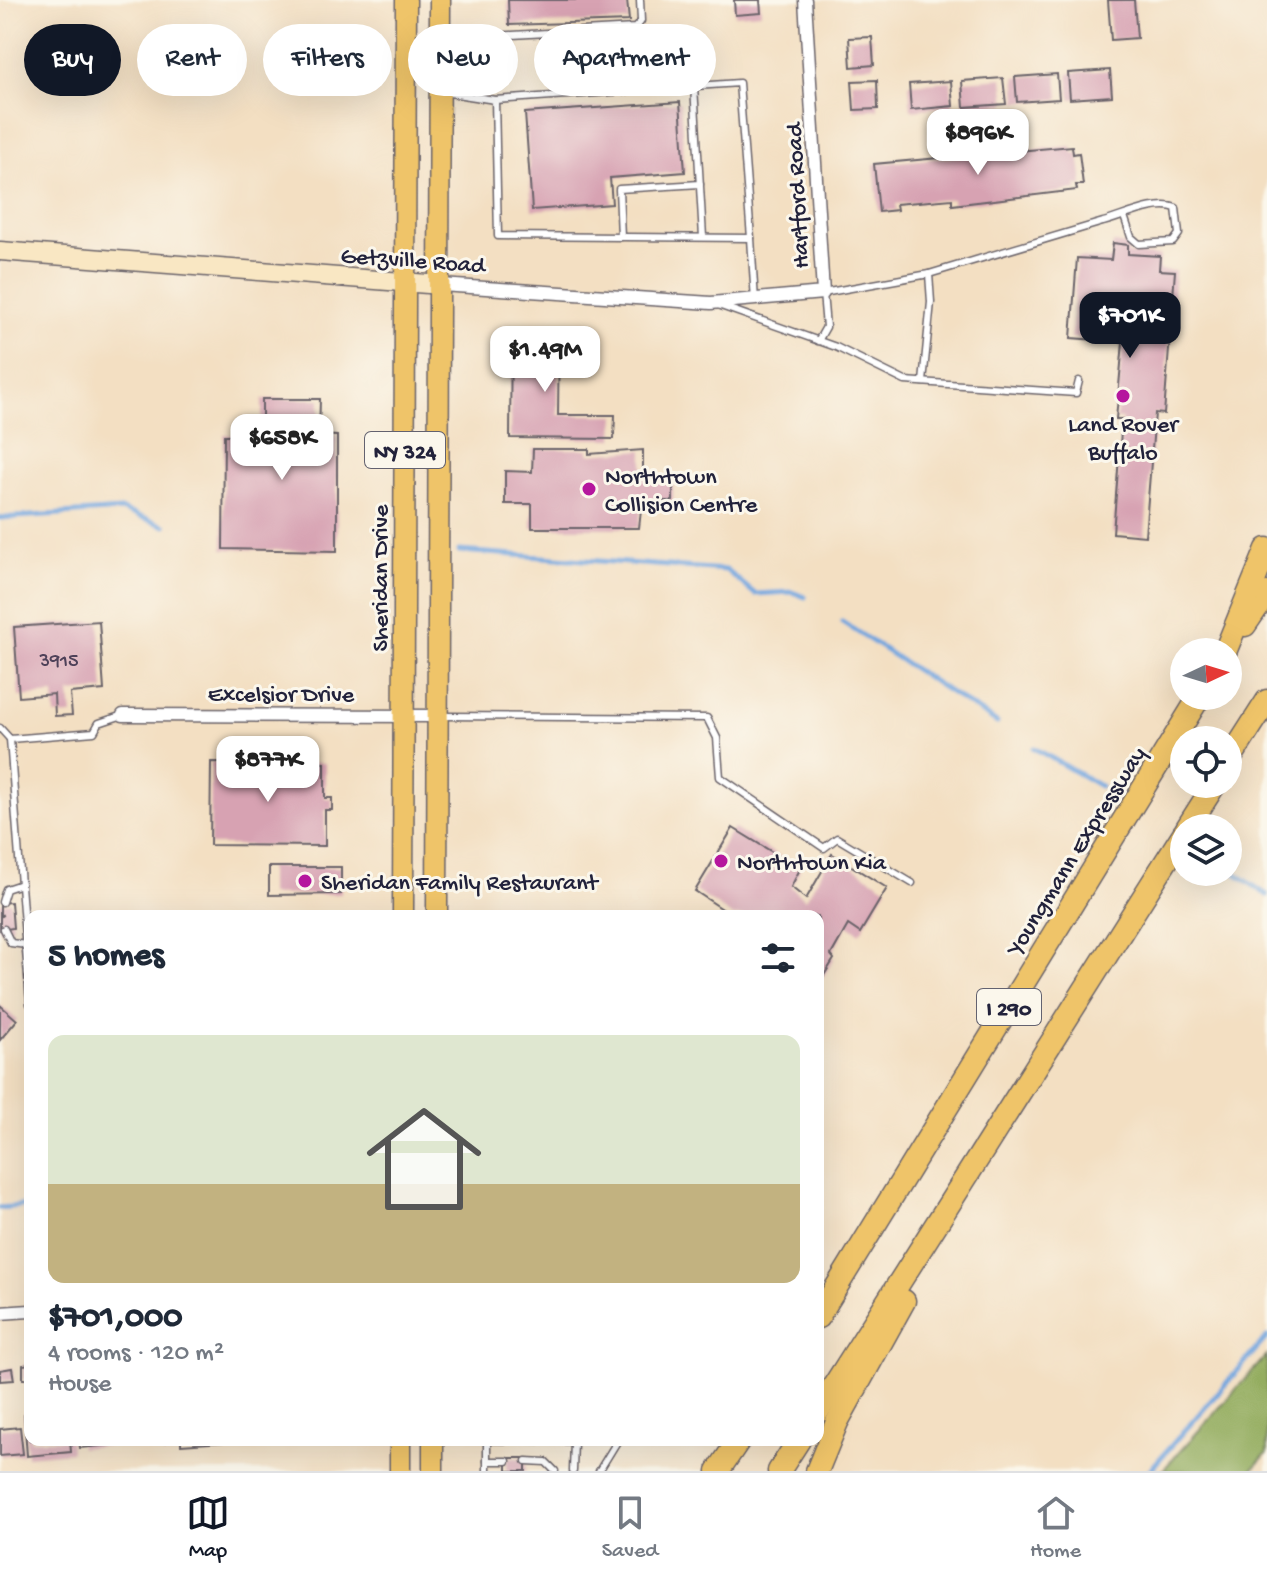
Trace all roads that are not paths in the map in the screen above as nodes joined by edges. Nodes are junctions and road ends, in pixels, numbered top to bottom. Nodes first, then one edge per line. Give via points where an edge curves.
1 (406, 0) edge
2 (440, 0) edge
3 (640, 0) edge
4 (805, 0) edge
5 (439, 24) edge
6 (518, 35) edge
7 (716, 85) edge
8 (439, 96) edge
9 (467, 96) edge
10 (552, 96) edge
11 (695, 96) edge
12 (495, 100) junction
13 (700, 184) junction
14 (1124, 216) junction
15 (621, 237) junction
16 (703, 237) junction
17 (751, 238) junction
18 (0, 251) edge
19 (929, 274) junction
20 (407, 283) junction
21 (441, 285) junction
22 (823, 293) junction
23 (755, 301) junction
24 (711, 303) junction
25 (818, 341) junction
26 (1079, 381) dead end
27 (923, 382) junction
28 (1267, 549) edge
29 (1267, 593) edge
30 (1232, 638) edge
31 (1236, 638) edge
32 (1267, 701) edge
33 (1267, 708) edge
34 (1191, 710) edge
35 (123, 715) joint
36 (404, 716) junction
37 (439, 716) junction
38 (1250, 727) junction
39 (0, 728) edge
40 (10, 739) junction
41 (1242, 740) edge
42 (1170, 856) edge
43 (912, 883) dead end
44 (21, 884) junction
45 (2, 902) edge
46 (403, 910) edge
47 (437, 910) edge
48 (24, 921) edge
49 (4, 929) dead end
50 (24, 945) edge
51 (983, 1155) junction
52 (824, 1307) edge
53 (24, 1311) edge
54 (0, 1313) edge
55 (824, 1402) edge
56 (400, 1446) edge
57 (433, 1446) edge
58 (487, 1446) edge
59 (574, 1446) edge
60 (614, 1446) edge
61 (735, 1446) edge
62 (795, 1446) edge
63 (487, 1461) junction
64 (507, 1461) dead end
65 (526, 1461) dead end
66 (400, 1471) edge
67 (433, 1471) edge
68 (487, 1471) edge
69 (555, 1471) edge
70 (573, 1471) edge
71 (599, 1471) edge
72 (718, 1471) edge
73 (779, 1471) edge
74 (817, 1471) edge

1 - 20 main road, Sheridan Drive / NY 324
2 - 5 main road, NY 324
3 - 6 lane via 641,21 635,28
4 - 22 street, Hartford Road
7 - 17 lane via 739,83
8 - 21 main road, NY 324
9 - 12 lane
10 - 12 lane
11 - 13 lane
12 - 15 lane via 498,236
13 - 15 lane via 619,189
13 - 16 lane
14 - 14 lane via 1168,205 1176,208 1179,234 1163,245 1139,244
14 - 19 lane
15 - 16 lane
16 - 17 lane
17 - 23 lane
18 - 20 street, Getzville Road
19 - 22 lane
19 - 27 lane
20 - 21 street, Getzville Road
20 - 36 main road, Sheridan Drive / NY 324
21 - 24 street, Getzville Road
21 - 37 main road, NY 324
22 - 23 street, Getzville Road
22 - 25 lane via 826,327
23 - 24 street, Getzville Road
24 - 25 lane
25 - 27 lane via 905,381
26 - 27 lane via 1076,393
28 - 30 highway
29 - 31 highway
32 - 38 highway
33 - 38 highway
34 - 52 highway, Youngmann Expressway / I 290
35 - 36 street, Excelsior Drive
35 - 40 lane via 99,723 94,732
36 - 37 street, Excelsior Drive
36 - 46 main road, Sheridan Drive / NY 324
37 - 43 lane via 707,718 717,738 720,777 824,848 837,838
37 - 47 main road, NY 324
38 - 41 highway
39 - 40 lane
40 - 44 lane
42 - 51 highway, I 290
44 - 45 lane via 6,889
44 - 48 lane
49 - 50 lane via 11,943
51 - 55 highway, I 290
51 - 74 highway via 837,1422
53 - 54 street
56 - 66 main road
57 - 67 main road
58 - 63 lane
59 - 70 lane
60 - 71 lane
61 - 72 highway
62 - 73 highway
63 - 64 lane
63 - 68 lane
65 - 69 lane via 544,1461

